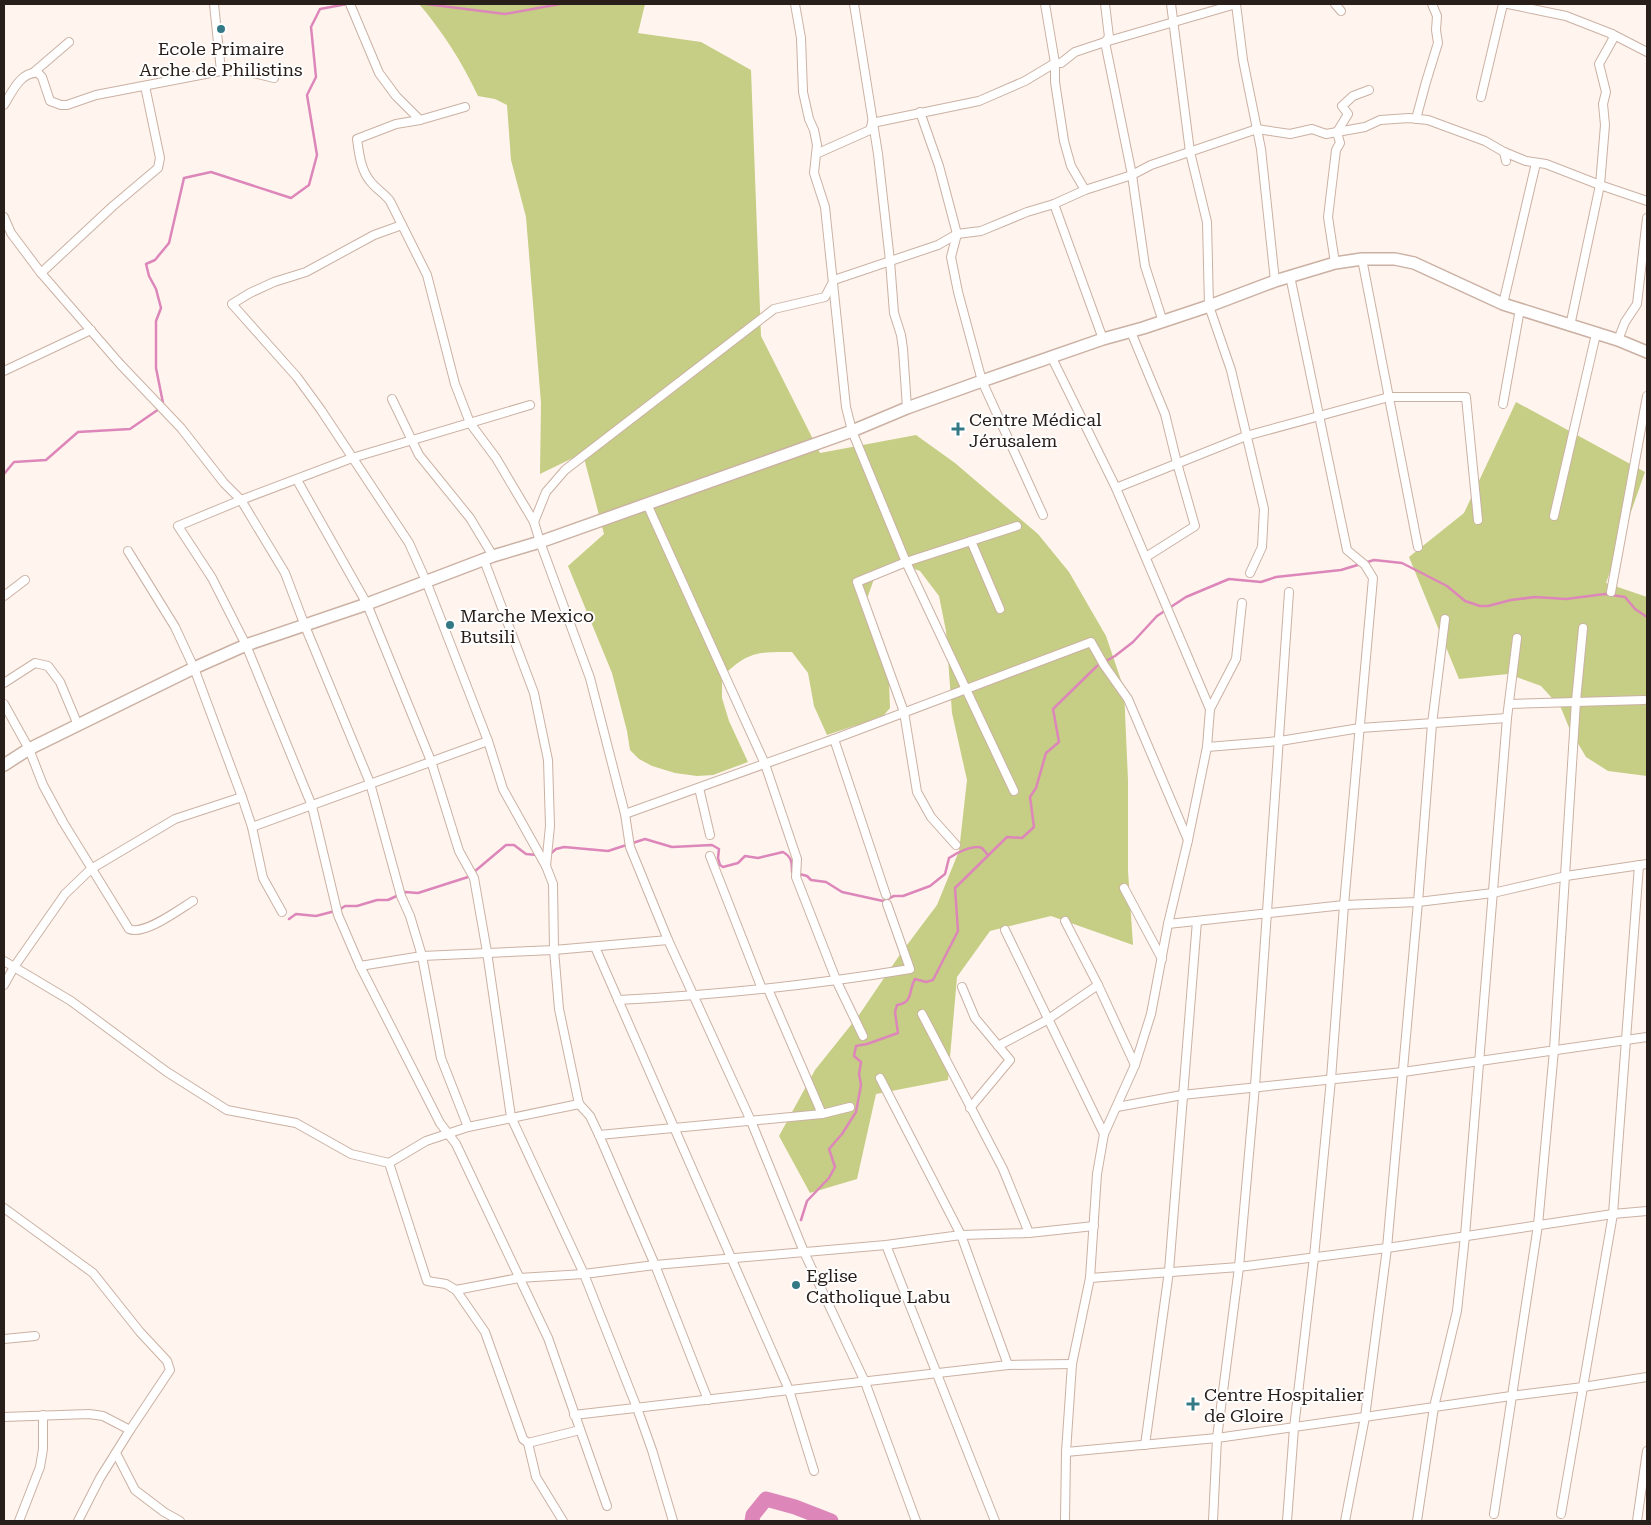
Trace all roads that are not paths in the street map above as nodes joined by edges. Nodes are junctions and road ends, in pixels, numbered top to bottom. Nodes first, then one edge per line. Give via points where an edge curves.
1 (214, 4) edge
2 (350, 4) edge
3 (795, 4) edge
4 (854, 4) edge
5 (1045, 4) edge
6 (1105, 4) edge
7 (1171, 4) edge
8 (1236, 4) edge
9 (1334, 4) edge
10 (1432, 4) edge
11 (1503, 4) edge
12 (1508, 4) edge
13 (1342, 11) dead end
14 (1173, 23) junction
15 (1612, 34) junction
16 (69, 42) dead end
17 (1105, 42) junction
18 (1647, 52) edge
19 (1055, 63) junction
20 (34, 72) junction
21 (221, 72) junction
22 (274, 78) dead end
23 (145, 86) junction
24 (1369, 90) dead end
25 (1481, 97) dead end
26 (4, 105) edge
27 (465, 107) dead end
28 (920, 112) junction
29 (1416, 119) junction
30 (420, 120) junction
31 (872, 123) junction
32 (1258, 129) junction
33 (1338, 132) junction
34 (1190, 152) junction
35 (1504, 152) junction
36 (816, 154) junction
37 (1506, 162) dead end
38 (1536, 163) junction
39 (1132, 175) junction
40 (1600, 186) junction
41 (1085, 190) junction
42 (1647, 201) edge
43 (1054, 204) junction
44 (4, 217) edge
45 (1647, 218) edge
46 (402, 225) junction
47 (11, 233) junction
48 (958, 234) junction
49 (4, 240) edge
50 (1362, 259) junction
51 (890, 261) junction
52 (1335, 263) junction
53 (41, 273) junction
54 (1290, 276) junction
55 (834, 280) junction
56 (1275, 280) junction
57 (1503, 304) junction
58 (1210, 306) junction
59 (1520, 309) junction
60 (1163, 322) junction
61 (1570, 326) junction
62 (91, 330) junction
63 (1131, 332) junction
64 (1596, 334) junction
65 (1103, 339) junction
66 (1618, 340) junction
67 (1647, 352) edge
68 (1052, 358) junction
69 (4, 371) edge
70 (982, 381) junction
71 (1647, 396) edge
72 (1389, 397) junction
73 (392, 398) dead end
74 (1504, 404) dead end
75 (530, 405) dead end
76 (908, 408) junction
77 (1319, 416) junction
78 (470, 423) junction
79 (852, 431) junction
80 (1246, 436) junction
81 (411, 440) junction
82 (352, 458) junction
83 (1177, 463) junction
84 (297, 480) junction
85 (1116, 488) junction
86 (241, 500) junction
87 (647, 504) junction
88 (1043, 515) dead end
89 (1554, 516) dead end
90 (1478, 520) dead end
91 (534, 522) junction
92 (1017, 526) dead end
93 (971, 541) junction
94 (540, 542) junction
95 (1418, 547) dead end
96 (128, 551) dead end
97 (1146, 557) junction
98 (489, 558) junction
99 (906, 562) junction
100 (1250, 573) dead end
101 (25, 580) dead end
102 (426, 581) junction
103 (1289, 592) dead end
104 (1611, 592) dead end
105 (4, 596) edge
106 (1242, 603) dead end
107 (367, 604) junction
108 (1000, 609) dead end
109 (1445, 619) dead end
110 (305, 626) junction
111 (1583, 628) dead end
112 (1518, 638) dead end
113 (246, 645) junction
114 (194, 668) junction
115 (4, 682) edge
116 (964, 689) junction
117 (1644, 700) dead end
118 (1576, 701) junction
119 (4, 704) edge
120 (1509, 704) junction
121 (1210, 709) junction
122 (904, 712) junction
123 (1507, 718) junction
124 (1432, 724) junction
125 (78, 725) junction
126 (1360, 728) junction
127 (834, 739) junction
128 (488, 741) junction
129 (1280, 741) junction
130 (1206, 747) junction
131 (29, 749) junction
132 (431, 761) junction
133 (765, 764) junction
134 (4, 765) edge
135 (370, 784) junction
136 (699, 788) junction
137 (1014, 792) dead end
138 (242, 796) junction
139 (312, 806) junction
140 (625, 814) junction
141 (252, 827) junction
142 (710, 835) dead end
143 (1188, 840) junction
144 (956, 845) dead end
145 (710, 856) dead end
146 (1647, 864) edge
147 (546, 866) junction
148 (1639, 866) junction
149 (91, 869) junction
150 (1566, 876) junction
151 (1124, 888) dead end
152 (1493, 893) junction
153 (886, 895) dead end
154 (193, 901) dead end
155 (1418, 902) junction
156 (887, 904) dead end
157 (1344, 905) junction
158 (282, 912) dead end
159 (1267, 913) junction
160 (1197, 921) junction
161 (1065, 922) dead end
162 (1168, 924) junction
163 (1005, 930) dead end
164 (668, 940) junction
165 (595, 947) junction
166 (554, 950) junction
167 (487, 952) junction
168 (422, 956) junction
169 (1162, 959) junction
170 (4, 961) edge
171 (360, 966) junction
172 (14, 967) junction
173 (837, 982) junction
174 (4, 985) edge
175 (1098, 985) junction
176 (962, 987) dead end
177 (765, 989) junction
178 (694, 996) junction
179 (618, 1000) junction
180 (922, 1014) dead end
181 (1047, 1020) junction
182 (863, 1036) dead end
183 (1647, 1037) edge
184 (1626, 1040) junction
185 (998, 1046) junction
186 (1554, 1050) junction
187 (1479, 1061) junction
188 (1135, 1065) junction
189 (1403, 1072) junction
190 (880, 1078) dead end
191 (1331, 1079) junction
192 (1255, 1086) junction
193 (1182, 1095) junction
194 (579, 1104) junction
195 (850, 1107) dead end
196 (1116, 1107) junction
197 (970, 1108) junction
198 (822, 1114) junction
199 (512, 1117) junction
200 (751, 1121) junction
201 (468, 1127) junction
202 (674, 1128) junction
203 (448, 1134) junction
204 (1104, 1134) junction
205 (599, 1135) junction
206 (389, 1163) junction
207 (4, 1208) edge
208 (1647, 1212) edge
209 (1613, 1214) junction
210 (1538, 1225) junction
211 (1094, 1226) junction
212 (1029, 1233) junction
213 (960, 1236) junction
214 (1465, 1236) junction
215 (886, 1245) junction
216 (1387, 1248) junction
217 (804, 1252) junction
218 (1314, 1257) junction
219 (732, 1259) junction
220 (655, 1265) junction
221 (1239, 1268) junction
222 (1169, 1271) junction
223 (584, 1274) junction
224 (519, 1278) junction
225 (1090, 1278) junction
226 (456, 1290) junction
227 (35, 1336) dead end
228 (4, 1339) edge
229 (1072, 1364) junction
230 (1008, 1366) junction
231 (937, 1374) junction
232 (1647, 1377) edge
233 (865, 1382) junction
234 (1583, 1388) junction
235 (790, 1390) junction
236 (1512, 1396) junction
237 (708, 1400) junction
238 (1434, 1407) junction
239 (638, 1408) junction
240 (43, 1415) junction
241 (574, 1415) junction
242 (4, 1417) edge
243 (1365, 1417) junction
244 (1294, 1428) junction
245 (130, 1430) junction
246 (580, 1430) junction
247 (1218, 1438) junction
248 (528, 1443) junction
249 (1145, 1445) junction
250 (1647, 1451) edge
251 (1066, 1452) junction
252 (116, 1453) junction
253 (814, 1471) dead end
254 (607, 1506) dead end
255 (1494, 1514) dead end
256 (1561, 1514) dead end
257 (19, 1521) edge
258 (78, 1521) edge
259 (180, 1521) edge
260 (563, 1521) edge
261 (672, 1521) edge
262 (916, 1521) edge
263 (996, 1521) edge
264 (1065, 1521) edge
265 (1213, 1521) edge
266 (1288, 1521) edge
267 (1345, 1521) edge
268 (1416, 1521) edge
269 (1637, 1521) edge

1 - 21 street
2 - 30 street via 379,73
3 - 36 street via 801,38 803,92 808,119 814,130
4 - 31 street
5 - 19 street
6 - 17 street via 1109,37
7 - 14 street
8 - 14 street
8 - 32 street via 1243,60
9 - 13 street
10 - 29 street via 1437,16 1438,44
11 - 25 street
12 - 15 street via 1566,16
14 - 17 street
14 - 34 street
15 - 18 street
15 - 40 street via 1613,39 1599,64 1606,92
16 - 20 street
17 - 19 street
17 - 39 street
19 - 28 street via 1025,81 979,101
19 - 41 street via 1064,141 1071,166
20 - 23 street via 42,77 50,101 61,105
20 - 26 street via 22,78
21 - 22 street via 249,72
21 - 23 street
23 - 53 street via 160,158 158,168
24 - 33 street via 1353,96 1342,106 1348,114
27 - 30 street
28 - 31 street
28 - 48 street
29 - 33 street via 1380,120 1365,127
29 - 35 street via 1428,120 1485,141
30 - 46 street via 396,124 357,139 359,158 369,180 385,194
31 - 36 street via 870,130
31 - 51 street
32 - 33 street via 1290,134 1312,129 1326,134
32 - 34 street
32 - 56 street
33 - 52 street via 1340,143 1336,150 1328,218
34 - 39 street
34 - 58 street via 1207,222
35 - 37 street
35 - 38 street
36 - 55 street via 814,173 825,207
38 - 40 street
38 - 57 street
39 - 41 street
39 - 60 street via 1145,266
40 - 42 street
40 - 61 street
41 - 43 street
43 - 48 street via 981,231
43 - 65 street
44 - 47 street
45 - 66 street via 1637,304
46 - 78 street via 427,275 455,384
46 - 82 street via 374,235 306,272 250,292 232,304 297,377
47 - 49 street
47 - 53 street
48 - 51 street via 938,245
48 - 70 street via 951,257
50 - 52 street
50 - 57 street via 1395,259 1414,263
50 - 72 street
51 - 55 street
51 - 76 street
52 - 54 street
53 - 62 street
54 - 56 street
54 - 77 street
55 - 79 street via 842,377
55 - 91 street via 826,297 774,309 565,470 546,492
56 - 58 street
57 - 59 street
58 - 60 street
58 - 80 street via 1231,370
59 - 61 street
59 - 74 street
60 - 63 street
61 - 64 street
62 - 69 street
62 - 86 street via 181,428
63 - 65 street
63 - 83 street via 1165,414
64 - 66 street
64 - 89 street
65 - 68 street
66 - 67 street
68 - 70 street
68 - 85 street
70 - 76 street
70 - 88 street
71 - 104 street
72 - 77 street
72 - 90 street via 1466,397
72 - 95 street
73 - 81 street
75 - 78 street
76 - 79 street
77 - 80 street
77 - 126 street via 1347,550 1373,578
78 - 81 street
78 - 91 street via 496,458
79 - 87 street
79 - 99 street
80 - 83 street
80 - 100 street via 1264,509 1262,547
81 - 82 street
81 - 98 street via 419,455 470,518
82 - 84 street
82 - 102 street via 409,543
83 - 85 street
83 - 97 street via 1195,526
84 - 86 street
84 - 107 street
85 - 97 street
86 - 110 street via 285,573
86 - 113 street via 178,526 212,578
87 - 94 street
87 - 133 street
91 - 94 street
92 - 93 street
93 - 99 street
93 - 108 street
94 - 98 street
94 - 140 street via 590,678
96 - 114 street via 175,626
97 - 121 street
98 - 102 street
98 - 147 street via 534,693 548,760 550,826
99 - 116 street
99 - 122 street via 857,582
101 - 105 street
102 - 107 street
102 - 128 street
103 - 129 street
106 - 121 street via 1236,660
107 - 110 street
107 - 132 street
109 - 124 street
110 - 113 street
110 - 135 street
111 - 118 street
112 - 120 street
113 - 114 street
113 - 139 street
114 - 125 street
114 - 138 street
115 - 125 street via 35,663 48,666 60,682
116 - 122 street
116 - 137 street
116 - 143 street via 1091,642 1128,699
117 - 118 street
118 - 120 street
118 - 150 street
119 - 131 street
120 - 123 street
121 - 130 street
122 - 127 street
122 - 144 street via 917,792 931,817
123 - 124 street
123 - 152 street
124 - 126 street
124 - 155 street
125 - 131 street
126 - 129 street
126 - 157 street
127 - 133 street
127 - 153 street
128 - 132 street
128 - 147 street via 503,789
129 - 130 street
129 - 159 street
130 - 143 street
131 - 134 street
131 - 149 street via 43,785
132 - 135 street
132 - 167 street via 459,851 472,874
133 - 136 street
133 - 173 street via 797,859 796,874
135 - 139 street
135 - 168 street
136 - 140 street
136 - 142 street
138 - 141 street
138 - 149 street via 175,819
139 - 141 street
139 - 171 street via 337,911
140 - 164 street via 629,844
141 - 158 street via 263,878
143 - 162 street
145 - 177 street
146 - 148 street
147 - 166 street via 554,884
148 - 150 street
148 - 184 street
149 - 154 street via 133,931 168,917
149 - 172 street via 65,894
150 - 152 street
150 - 186 street
151 - 169 street
152 - 155 street
152 - 187 street
155 - 157 street
155 - 189 street
156 - 173 street via 910,970
157 - 159 street
157 - 191 street
159 - 160 street
159 - 192 street
160 - 162 street
160 - 193 street
161 - 175 street
162 - 169 street
163 - 181 street
164 - 165 street
164 - 178 street
165 - 166 street
165 - 179 street
166 - 167 street
166 - 194 street via 559,1009
167 - 168 street
167 - 199 street
168 - 171 street
168 - 201 street via 441,1058
169 - 188 street via 1151,1014
170 - 172 street
171 - 203 street
172 - 174 street
172 - 206 street via 71,1001 167,1072 227,1110 296,1123 351,1154
173 - 177 street
173 - 182 street
175 - 181 street
175 - 188 street
176 - 185 street via 975,1018
177 - 178 street
177 - 198 street
178 - 179 street
178 - 200 street
179 - 202 street
180 - 197 street
181 - 185 street
181 - 204 street
183 - 184 street
184 - 186 street
184 - 209 street
185 - 197 street via 1010,1060
186 - 187 street
186 - 210 street
187 - 189 street
187 - 214 street
188 - 196 street
189 - 191 street
189 - 216 street
190 - 213 street
191 - 192 street
191 - 218 street
192 - 193 street
192 - 221 street
193 - 196 street
193 - 222 street
194 - 199 street
194 - 205 street via 590,1116
195 - 198 street
196 - 204 street
197 - 212 street via 1003,1169
198 - 200 street
199 - 201 street
199 - 223 street
200 - 202 street
200 - 217 street
201 - 203 street
202 - 205 street
202 - 219 street
203 - 206 street via 426,1141
203 - 224 street via 456,1144
204 - 211 street via 1097,1174
205 - 220 street
206 - 226 street via 427,1281 446,1284
207 - 245 street via 93,1273 167,1361 170,1370
208 - 209 street
209 - 210 street
209 - 234 street
210 - 214 street
210 - 236 street
211 - 212 street
211 - 225 street
212 - 213 street
213 - 215 street
213 - 230 street
214 - 216 street
214 - 238 street via 1457,1311
215 - 217 street
215 - 231 street
216 - 218 street
216 - 243 street
217 - 219 street
217 - 233 street
218 - 221 street
218 - 244 street
219 - 220 street
219 - 235 street
220 - 223 street
220 - 237 street
221 - 222 street
221 - 247 street
222 - 225 street
222 - 249 street
223 - 224 street
223 - 239 street
224 - 226 street
224 - 241 street via 548,1338
225 - 229 street
226 - 248 street via 485,1332 523,1439
227 - 228 street
229 - 230 street
229 - 251 street
230 - 231 street
231 - 233 street
231 - 263 street
232 - 234 street
233 - 235 street
233 - 262 street
234 - 236 street
234 - 256 street
235 - 237 street
235 - 253 street
236 - 238 street
236 - 255 street
237 - 239 street
238 - 243 street
238 - 268 street
239 - 241 street
239 - 261 street
240 - 242 street
240 - 245 street via 103,1416
240 - 257 street via 40,1467
241 - 246 street
243 - 244 street
243 - 267 street
244 - 247 street
244 - 266 street
245 - 252 street
246 - 248 street
246 - 254 street
247 - 249 street
247 - 265 street
248 - 260 street via 536,1477
249 - 251 street
250 - 269 street
251 - 264 street
252 - 258 street
252 - 259 street via 135,1490

